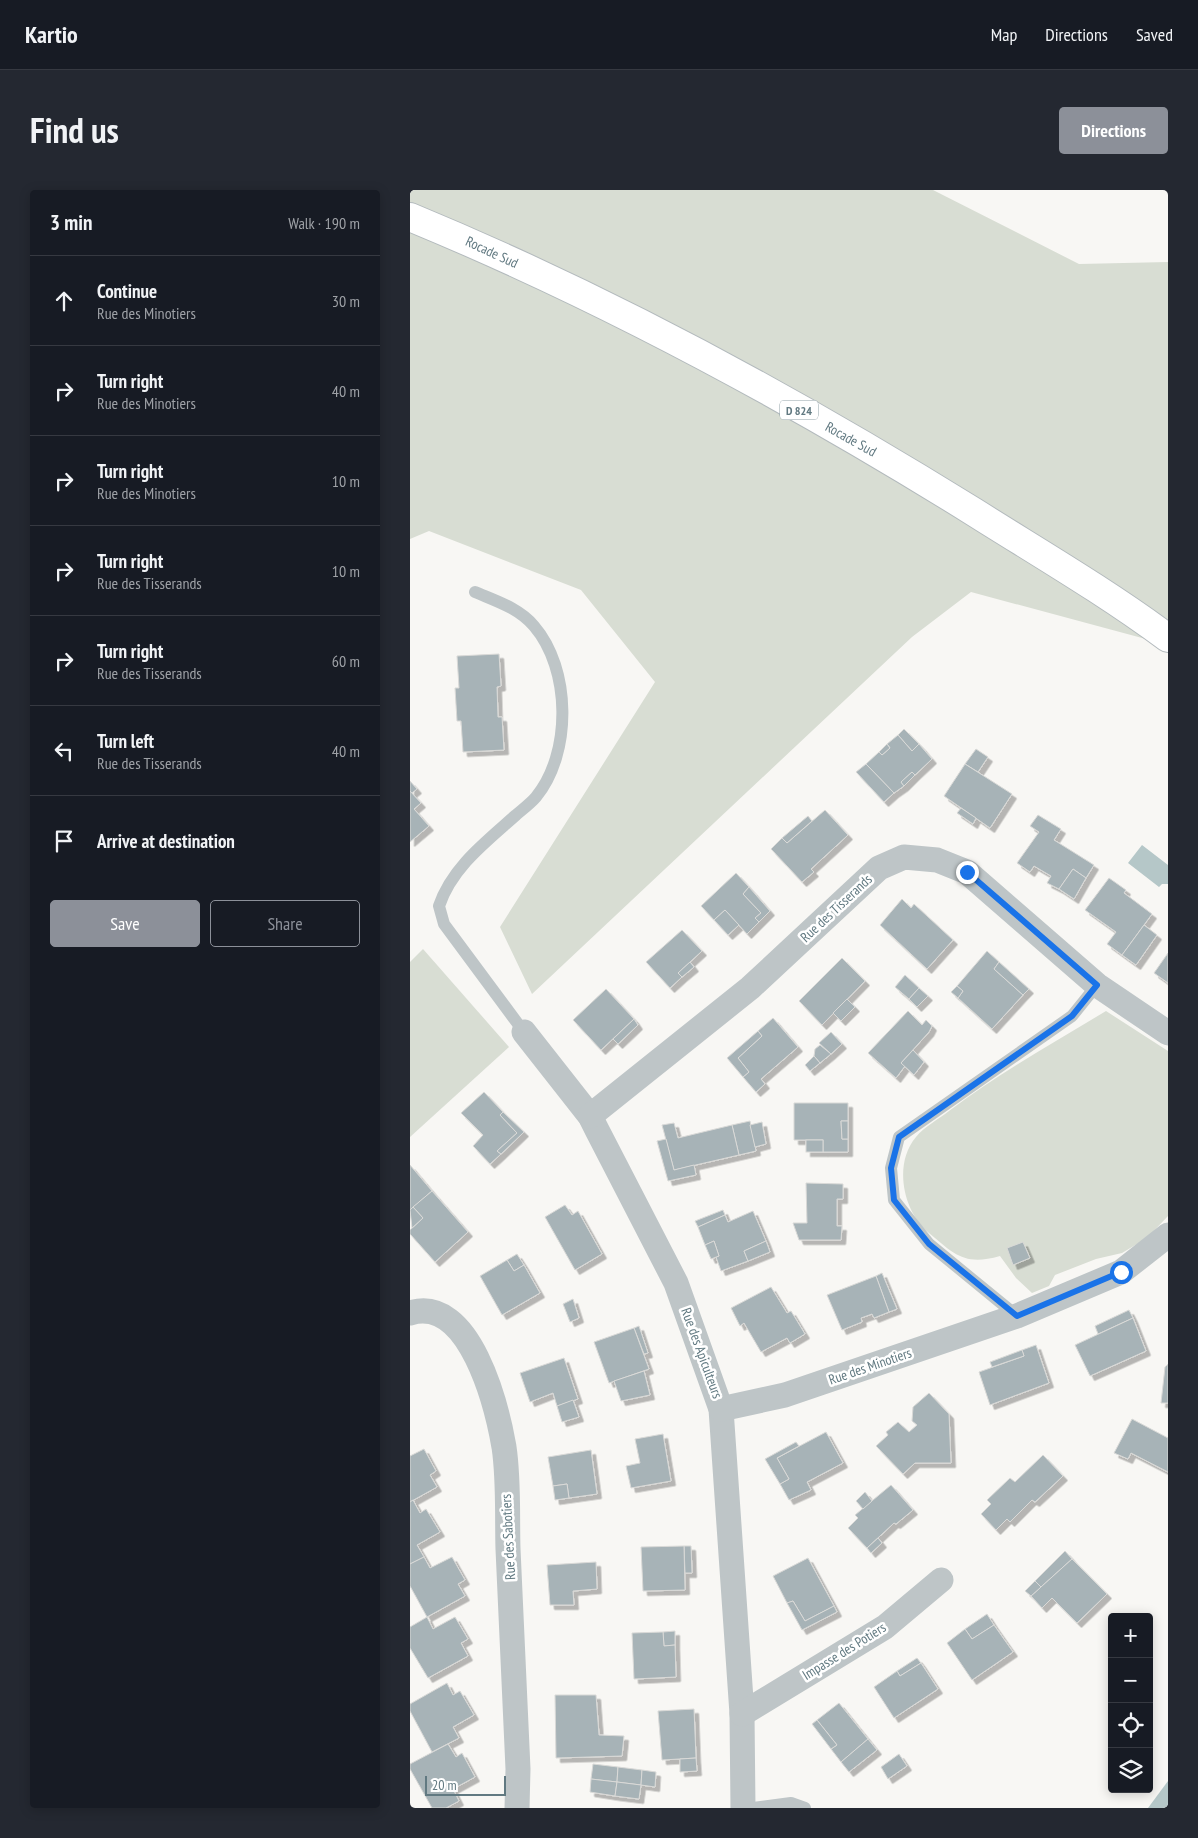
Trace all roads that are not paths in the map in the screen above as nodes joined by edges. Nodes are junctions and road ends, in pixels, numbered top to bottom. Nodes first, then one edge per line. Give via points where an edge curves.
1 (410, 217) edge
2 (475, 592) dead end
3 (1168, 638) edge
4 (1097, 985) junction
5 (524, 1032) joint
6 (1168, 1033) edge
7 (590, 1116) junction
8 (1168, 1234) edge
9 (410, 1313) edge
10 (1017, 1316) junction
11 (721, 1409) junction
12 (940, 1580) dead end
13 (742, 1714) junction
14 (517, 1808) edge
15 (743, 1808) edge
16 (753, 1808) edge
17 (806, 1808) edge

1 - 3 main road, Rocade Sud / D 824 via 479,245 665,335 898,465 1127,608
2 - 5 lane via 514,609 534,626 549,648 562,707 561,735 554,766 536,797 472,855 450,881 439,906 444,924
4 - 6 street, Rue des Tisserands
4 - 7 street, Rue des Tisserands via 967,872 937,860 904,858 879,868 750,988
4 - 10 lane via 1072,1016 899,1137 891,1168 894,1200 929,1244
5 - 7 street, Rue des Apiculteurs
7 - 11 street, Rue des Apiculteurs via 676,1283
8 - 10 street, Rue des Minotiers via 1121,1272
9 - 14 street, Rue des Sabotiers via 428,1311 443,1317 457,1327 476,1352 488,1383 504,1448
10 - 11 street, Rue des Minotiers via 785,1396
11 - 13 street, Rue des Apiculteurs
12 - 13 street, Impasse des Potiers via 885,1627
13 - 15 street, Rue des Apiculteurs
16 - 17 lane via 791,1803

